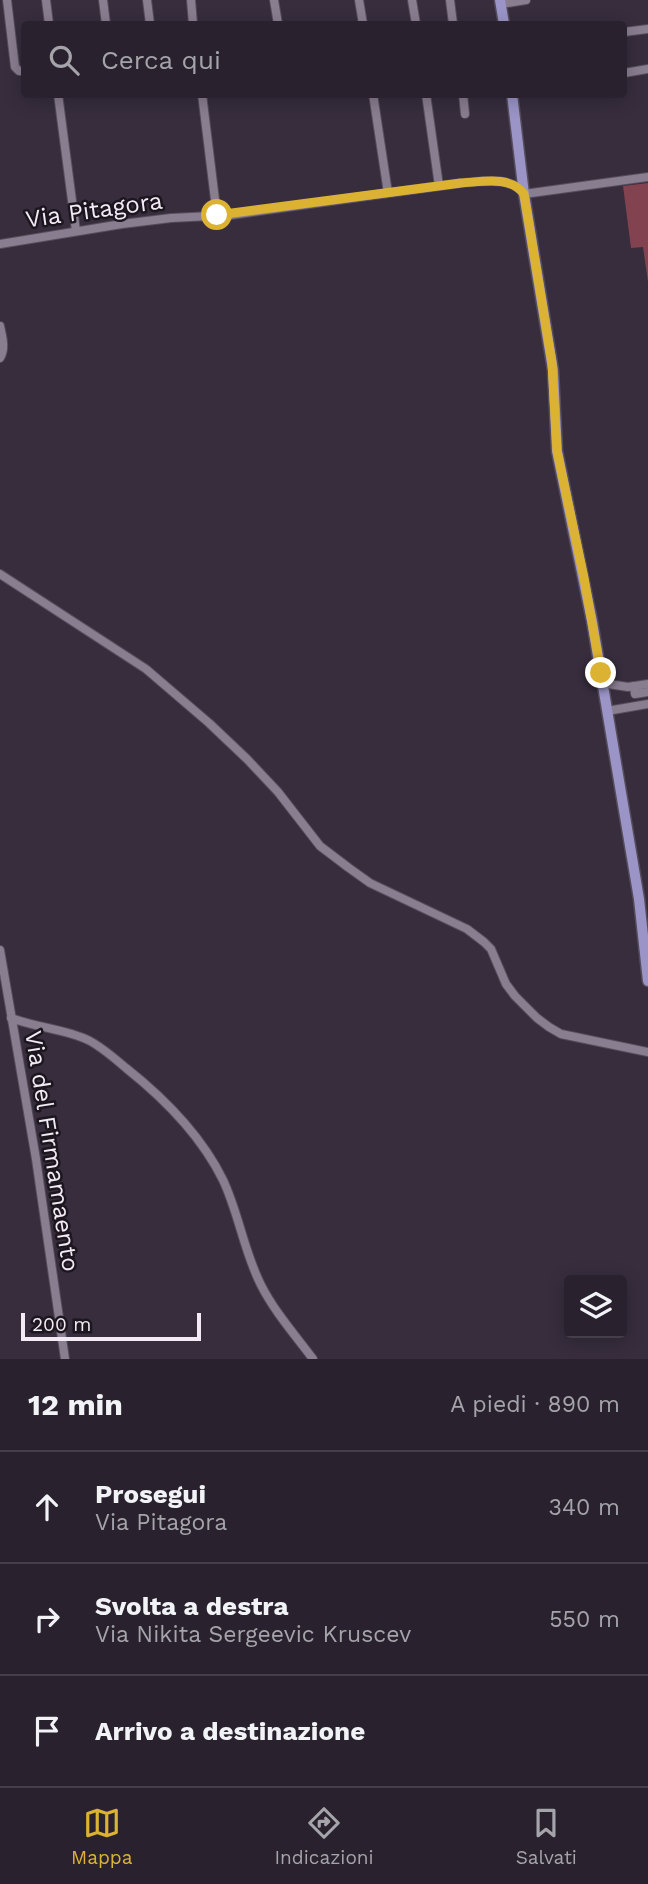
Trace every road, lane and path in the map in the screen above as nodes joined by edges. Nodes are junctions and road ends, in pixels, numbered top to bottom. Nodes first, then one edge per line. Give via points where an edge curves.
1 (7, 0) edge
2 (46, 0) edge
3 (103, 0) edge
4 (147, 0) edge
5 (191, 0) edge
6 (274, 0) edge
7 (359, 0) edge
8 (412, 0) edge
9 (450, 0) edge
10 (526, 0) edge
11 (500, 2) edge
12 (49, 21) edge
13 (106, 21) edge
14 (150, 21) edge
15 (193, 21) edge
16 (278, 21) edge
17 (362, 21) edge
18 (416, 21) edge
19 (453, 21) edge
20 (503, 21) edge
21 (648, 29) edge
22 (627, 32) edge
23 (648, 69) edge
24 (21, 71) edge
25 (627, 72) edge
26 (59, 98) edge
27 (202, 98) edge
28 (374, 98) edge
29 (427, 98) edge
30 (463, 98) edge
31 (512, 98) edge
32 (465, 114) dead end
33 (648, 177) edge
34 (439, 186) junction
35 (388, 193) junction
36 (524, 194) junction
37 (217, 215) junction
38 (76, 231) junction
39 (0, 244) edge
40 (0, 326) edge
41 (0, 358) edge
42 (0, 574) edge
43 (602, 683) junction
44 (648, 684) edge
45 (634, 687) junction
46 (648, 692) edge
47 (648, 704) edge
48 (607, 711) junction
49 (644, 898) edge
50 (0, 950) edge
51 (648, 981) edge
52 (11, 1018) junction
53 (648, 1052) edge
54 (65, 1359) edge
55 (313, 1359) edge

1 - 24 street via 15,67
2 - 12 street
3 - 13 street
4 - 14 street
5 - 15 street
6 - 16 street
7 - 17 street
8 - 18 street
9 - 19 street
10 - 11 street
11 - 20 main road
21 - 22 street
23 - 25 street
26 - 38 street
27 - 37 street
28 - 35 street
29 - 34 street
30 - 32 street
31 - 36 main road
33 - 36 street
34 - 35 street, Via Pitagora
34 - 36 street, Via Pitagora via 491,181 509,183
35 - 37 street, Via Pitagora
36 - 43 main road via 552,363 557,451
37 - 38 street, Via Pitagora
38 - 39 street, Via Pitagora
40 - 41 street
42 - 53 street via 146,669 247,759 320,846 370,883 467,929 484,942 514,996 549,1027 561,1034
43 - 45 street
43 - 48 main road
44 - 45 street
45 - 46 street via 635,694
47 - 48 street
48 - 49 main road
49 - 51 main road
50 - 52 street, Via del Firmamaento
52 - 54 street, Via del Firmamaento
52 - 55 street via 86,1039 147,1085 184,1121 223,1181 262,1287

